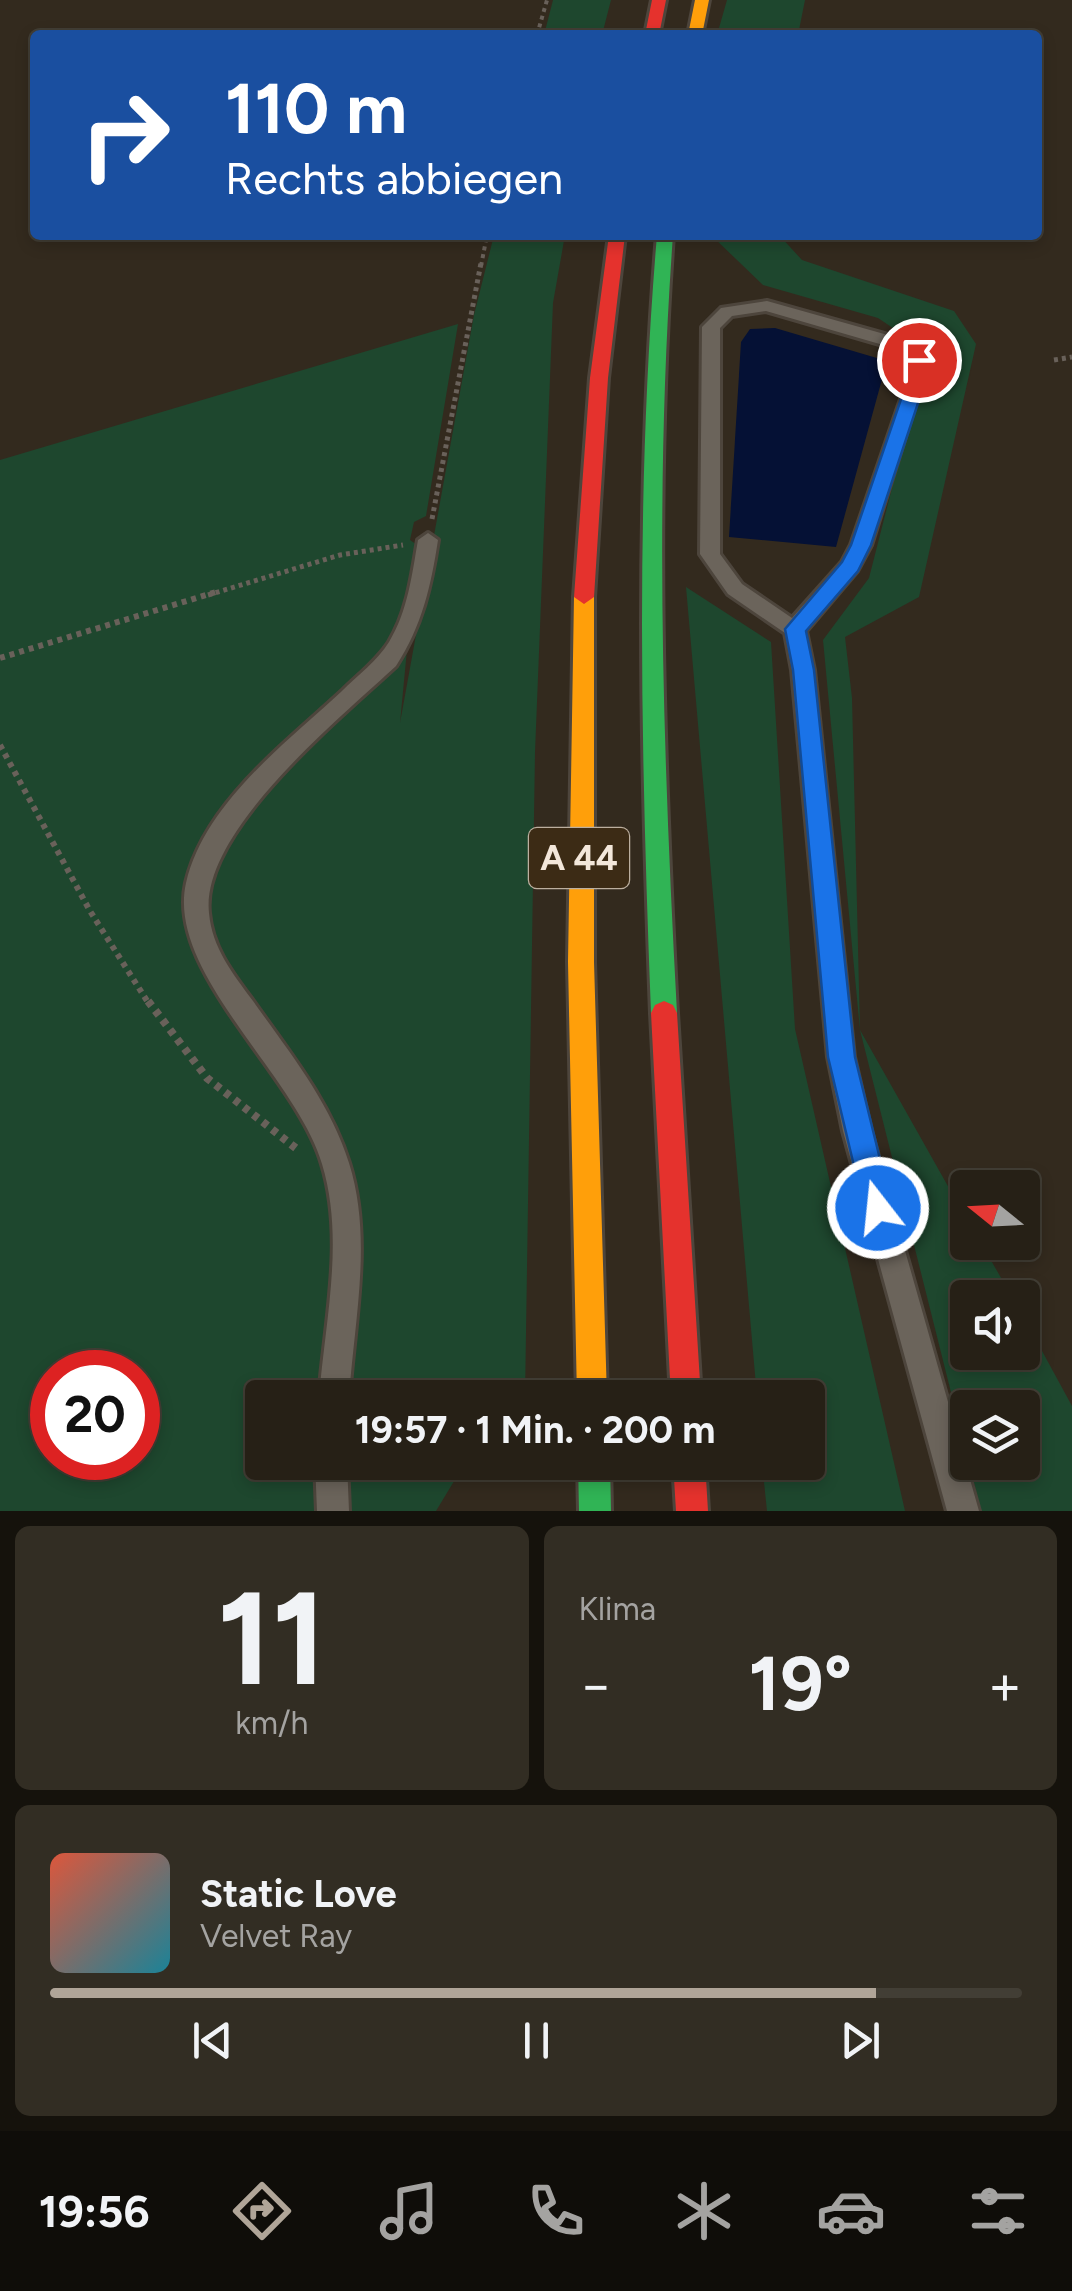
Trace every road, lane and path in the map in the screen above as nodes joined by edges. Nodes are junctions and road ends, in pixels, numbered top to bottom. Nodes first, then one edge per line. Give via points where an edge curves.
1 (547, 0) edge
2 (659, 0) edge
3 (702, 0) edge
4 (538, 30) edge
5 (653, 30) edge
6 (696, 30) edge
7 (486, 240) edge
8 (616, 240) edge
9 (664, 240) edge
10 (748, 290) dead end
11 (767, 306) junction
12 (1072, 357) edge
13 (1054, 360) dead end
14 (428, 540) junction
15 (796, 629) junction
16 (0, 658) edge
17 (0, 745) edge
18 (335, 1161) junction
19 (336, 1380) edge
20 (592, 1380) edge
21 (685, 1380) edge
22 (332, 1480) edge
23 (594, 1480) edge
24 (691, 1480) edge
25 (333, 1511) edge
26 (595, 1511) edge
27 (692, 1511) edge
28 (963, 1511) edge

1 - 4 path
2 - 5 highway
3 - 6 highway
7 - 14 path
8 - 20 highway, A 44 via 589,525 579,850
9 - 21 highway, A 44 via 655,322 652,493 654,851
10 - 11 lane
11 - 15 lane via 727,312 711,327 710,554 735,590
11 - 15 lane via 896,343 910,349 920,370 861,545
12 - 13 path
14 - 16 path via 340,556
14 - 18 lane via 415,615 404,638 241,802 202,868 196,907 202,942 220,976 310,1105
15 - 28 lane via 842,1057
17 - 18 path via 131,976 197,1067 242,1111 304,1154
18 - 19 lane via 348,1235
22 - 25 lane
23 - 26 highway
24 - 27 highway

